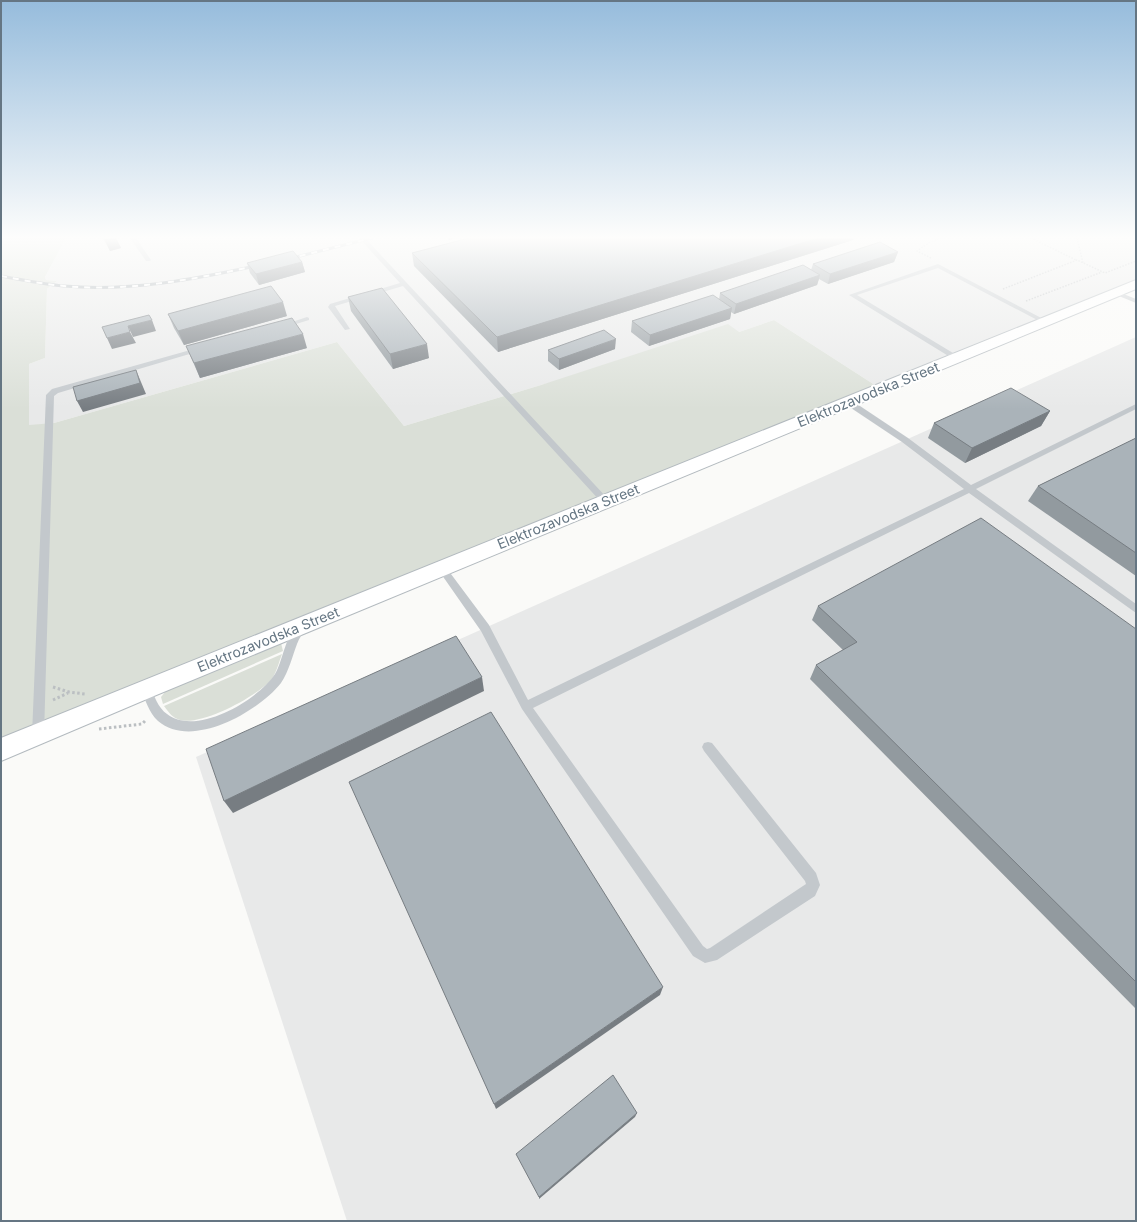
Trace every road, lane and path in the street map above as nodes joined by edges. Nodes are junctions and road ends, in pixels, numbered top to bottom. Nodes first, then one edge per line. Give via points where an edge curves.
1 (366, 295) edge
2 (413, 295) edge
3 (852, 295) edge
4 (995, 295) edge
5 (1041, 295) edge
6 (1111, 295) edge
7 (1121, 295) edge
8 (1136, 301) edge
9 (1014, 305) junction
10 (307, 319) dead end
11 (1045, 322) junction
12 (276, 328) edge
13 (347, 329) dead end
14 (208, 347) edge
15 (955, 358) junction
16 (848, 402) junction
17 (1135, 407) edge
18 (970, 490) junction
19 (605, 501) junction
20 (442, 568) junction
21 (1136, 609) edge
22 (305, 624) junction
23 (40, 683) junction
24 (146, 689) junction
25 (87, 695) dead end
26 (526, 706) junction
27 (38, 735) junction
28 (708, 747) dead end
29 (1, 750) edge

1 - 13 lane via 332,305
2 - 19 lane
3 - 15 lane
4 - 9 lane
5 - 9 path
6 - 11 main road, Elektrozavodska Street
7 - 8 lane
9 - 11 lane
10 - 12 lane
11 - 15 main road, Elektrozavodska Street
14 - 23 lane via 55,391 50,395
15 - 16 main road, Elektrozavodska Street
16 - 18 lane via 905,440
16 - 19 main road, Elektrozavodska Street
17 - 18 lane
18 - 21 lane
18 - 26 lane
19 - 20 main road, Elektrozavodska Street
20 - 22 main road, Elektrozavodska Street
20 - 26 lane via 485,628
22 - 24 main road, Elektrozavodska Street
22 - 24 lane via 296,633 284,668 273,686 225,718 188,728 178,726 164,719 156,710
23 - 25 path
23 - 27 lane
24 - 27 main road, Elektrozavodska Street
26 - 28 lane via 698,951 705,956 712,955 810,891 813,885 811,878
27 - 29 main road, Elektrozavodska Street

